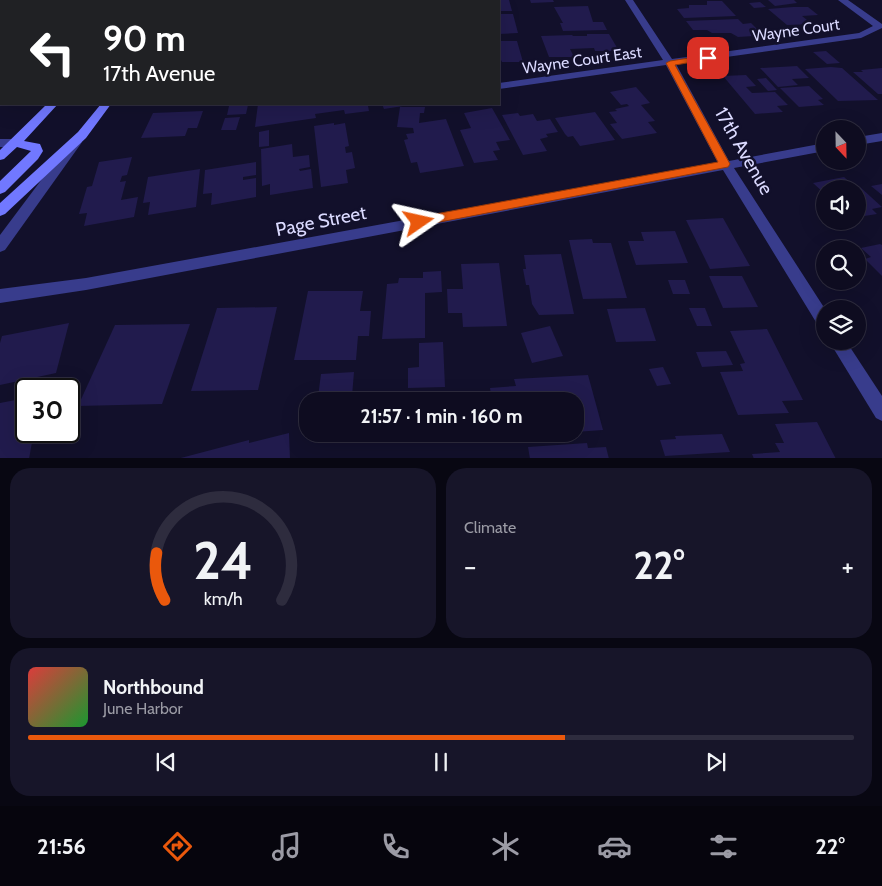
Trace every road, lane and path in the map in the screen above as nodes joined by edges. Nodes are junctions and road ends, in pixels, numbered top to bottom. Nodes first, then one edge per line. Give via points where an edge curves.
1 (628, 0) edge
2 (842, 0) edge
3 (670, 63) junction
4 (500, 86) edge
5 (51, 105) edge
6 (105, 105) edge
7 (82, 135) junction
8 (882, 137) edge
9 (866, 140) edge
10 (0, 143) edge
11 (15, 143) junction
12 (816, 149) edge
13 (0, 156) edge
14 (725, 164) junction
15 (0, 189) edge
16 (0, 211) edge
17 (0, 246) edge
18 (0, 296) edge
19 (816, 308) edge
20 (843, 350) edge
21 (882, 412) edge

1 - 3 street, 17th Avenue
2 - 3 street, Wayne Court via 879,26 861,35
3 - 4 street, Wayne Court East
3 - 14 street, 17th Avenue
5 - 11 main road
6 - 7 main road
7 - 16 main road
7 - 17 street
8 - 9 street
10 - 11 street
11 - 13 main road
11 - 15 main road via 36,147 37,151
12 - 14 street, Page Street
14 - 18 street, Page Street via 86,284
14 - 19 street, 17th Avenue
20 - 21 street

